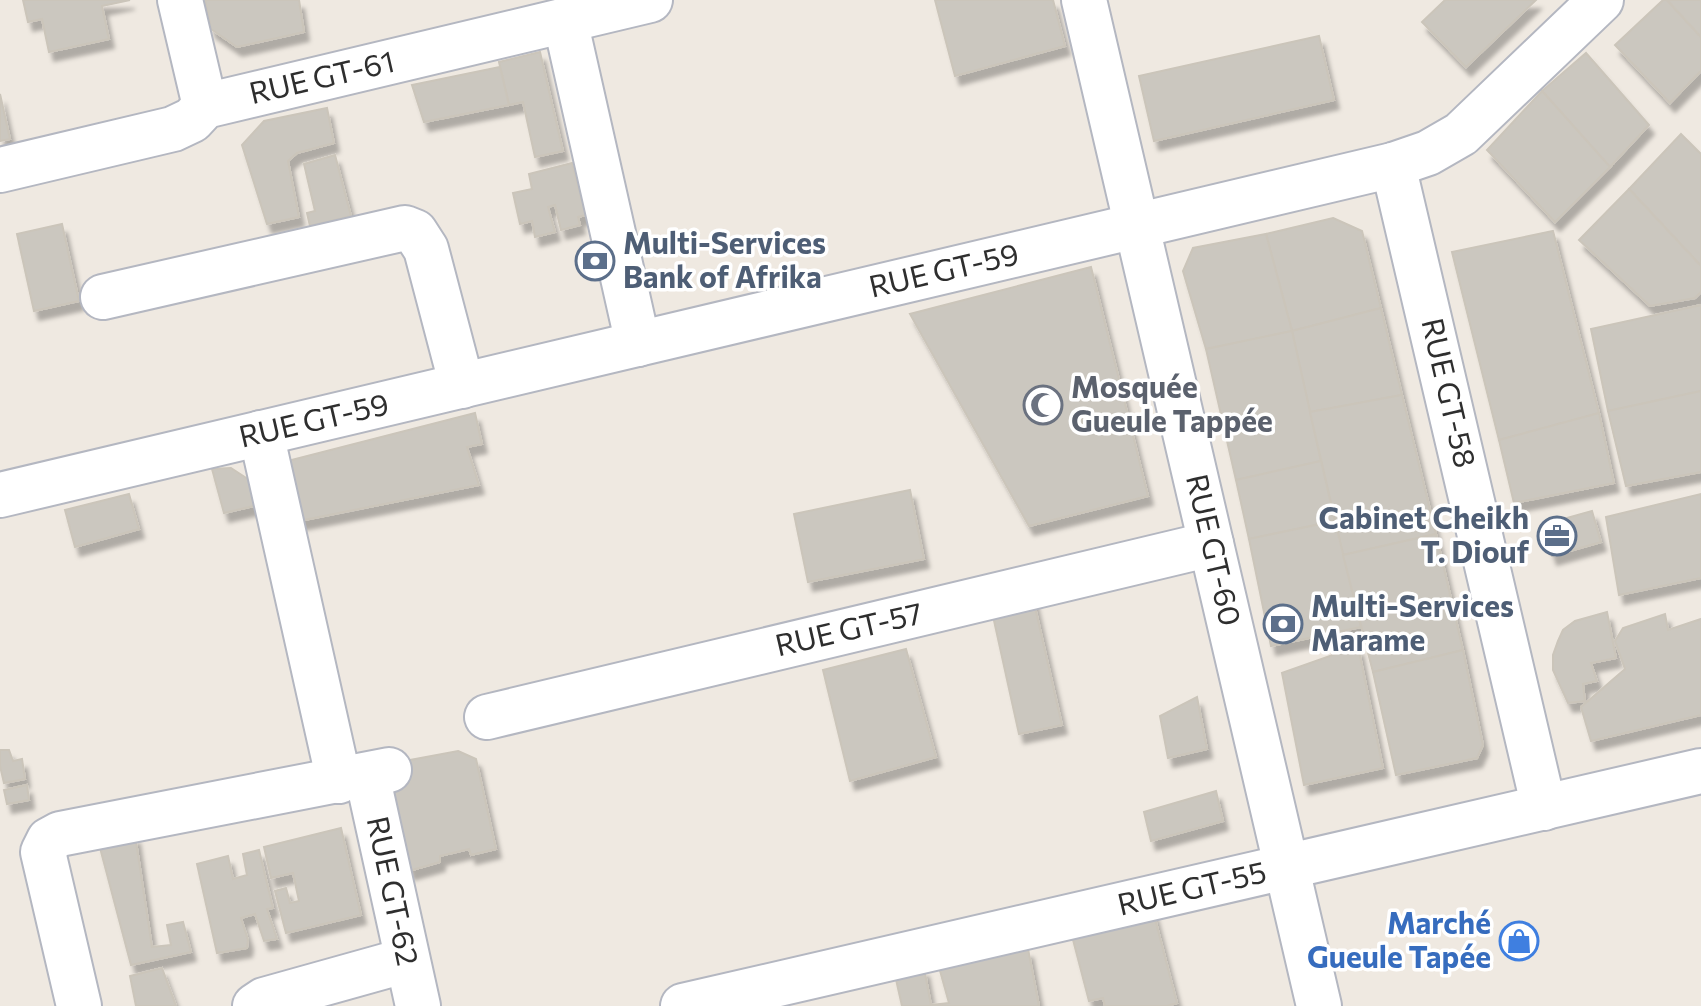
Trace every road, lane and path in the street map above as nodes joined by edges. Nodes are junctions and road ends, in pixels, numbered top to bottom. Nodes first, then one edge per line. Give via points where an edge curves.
1 (180, 0) edge
2 (650, 0) edge
3 (1084, 0) edge
4 (1601, 0) edge
5 (565, 20) junction
6 (205, 106) junction
7 (1393, 165) junction
8 (0, 170) edge
9 (1137, 225) junction
10 (103, 297) dead end
11 (638, 344) junction
12 (462, 386) junction
13 (261, 433) junction
14 (0, 495) edge
15 (1211, 544) junction
16 (487, 717) dead end
17 (1701, 771) edge
18 (365, 775) junction
19 (1544, 808) junction
20 (1287, 867) junction
21 (407, 960) junction
22 (79, 1006) edge
23 (255, 1006) edge
24 (418, 1006) edge
25 (683, 1006) edge
26 (1319, 1006) edge

1 - 6 street
2 - 5 street, RUE GT-61
3 - 9 street, RUE GT-60
4 - 7 street, RUE GT-59 via 1461,134
5 - 6 street, RUE GT-61
5 - 11 street
6 - 8 street, RUE GT-61 via 173,129
7 - 9 street, RUE GT-59
7 - 19 street, RUE GT-58
9 - 11 street, RUE GT-59
9 - 15 street, RUE GT-60
10 - 12 street via 405,228 415,232 426,249
11 - 12 street, RUE GT-59
12 - 13 street, RUE GT-59
13 - 14 street, RUE GT-59
13 - 18 street, RUE GT-62
15 - 16 street, RUE GT-57
15 - 20 street, RUE GT-60
17 - 19 street, RUE GT-55
18 - 21 street, RUE GT-62
18 - 22 street via 49,840 43,852
19 - 20 street, RUE GT-55
20 - 25 street, RUE GT-55
20 - 26 street, RUE GT-60
21 - 23 street
21 - 24 street, RUE GT-62

